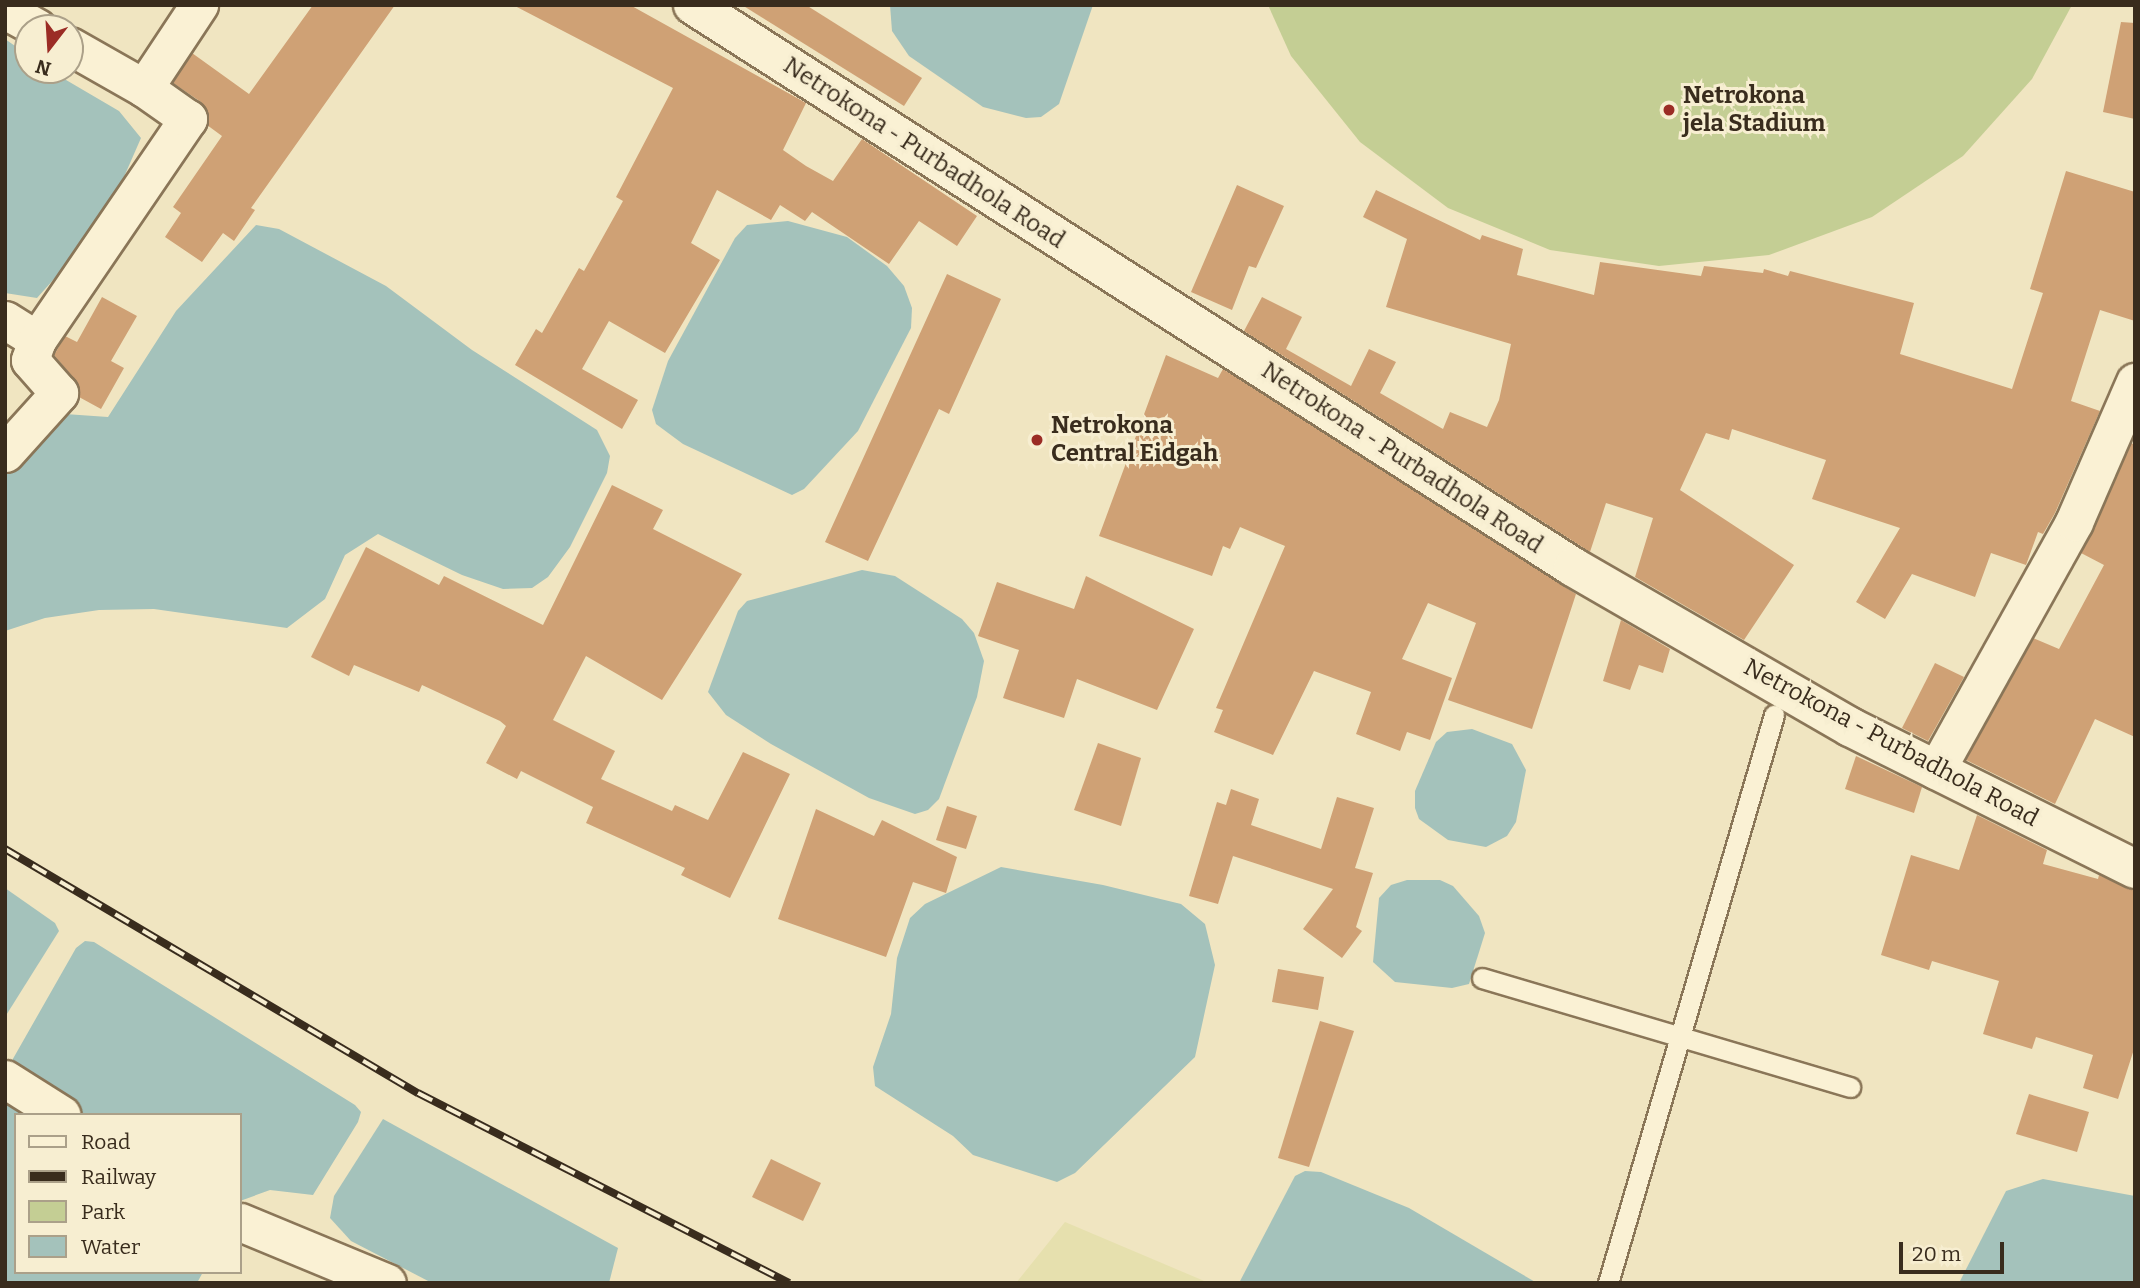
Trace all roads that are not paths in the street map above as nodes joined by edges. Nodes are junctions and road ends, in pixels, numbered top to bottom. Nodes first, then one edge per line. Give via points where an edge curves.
1 (199, 5) edge
2 (693, 5) edge
3 (84, 54) edge
4 (144, 88) junction
5 (5, 320) edge
6 (37, 340) junction
7 (2135, 382) edge
8 (5, 453) edge
9 (1774, 715) dead end
10 (1936, 770) junction
11 (2135, 869) edge
12 (1482, 978) dead end
13 (1678, 1036) junction
14 (5, 1079) edge
15 (1850, 1087) dead end
16 (59, 1113) edge
17 (242, 1223) edge
18 (387, 1283) edge
19 (1608, 1283) edge

1 - 4 street
2 - 10 main road, Netrokona - Purbadhola Road via 1573,567 1850,727
3 - 4 street
4 - 6 street via 188,120
5 - 6 street
6 - 8 street via 30,360 59,393
7 - 10 street via 2074,522
9 - 13 lane
10 - 11 main road, Netrokona - Purbadhola Road
12 - 13 lane
13 - 15 lane
13 - 19 lane
14 - 16 street
17 - 18 street

